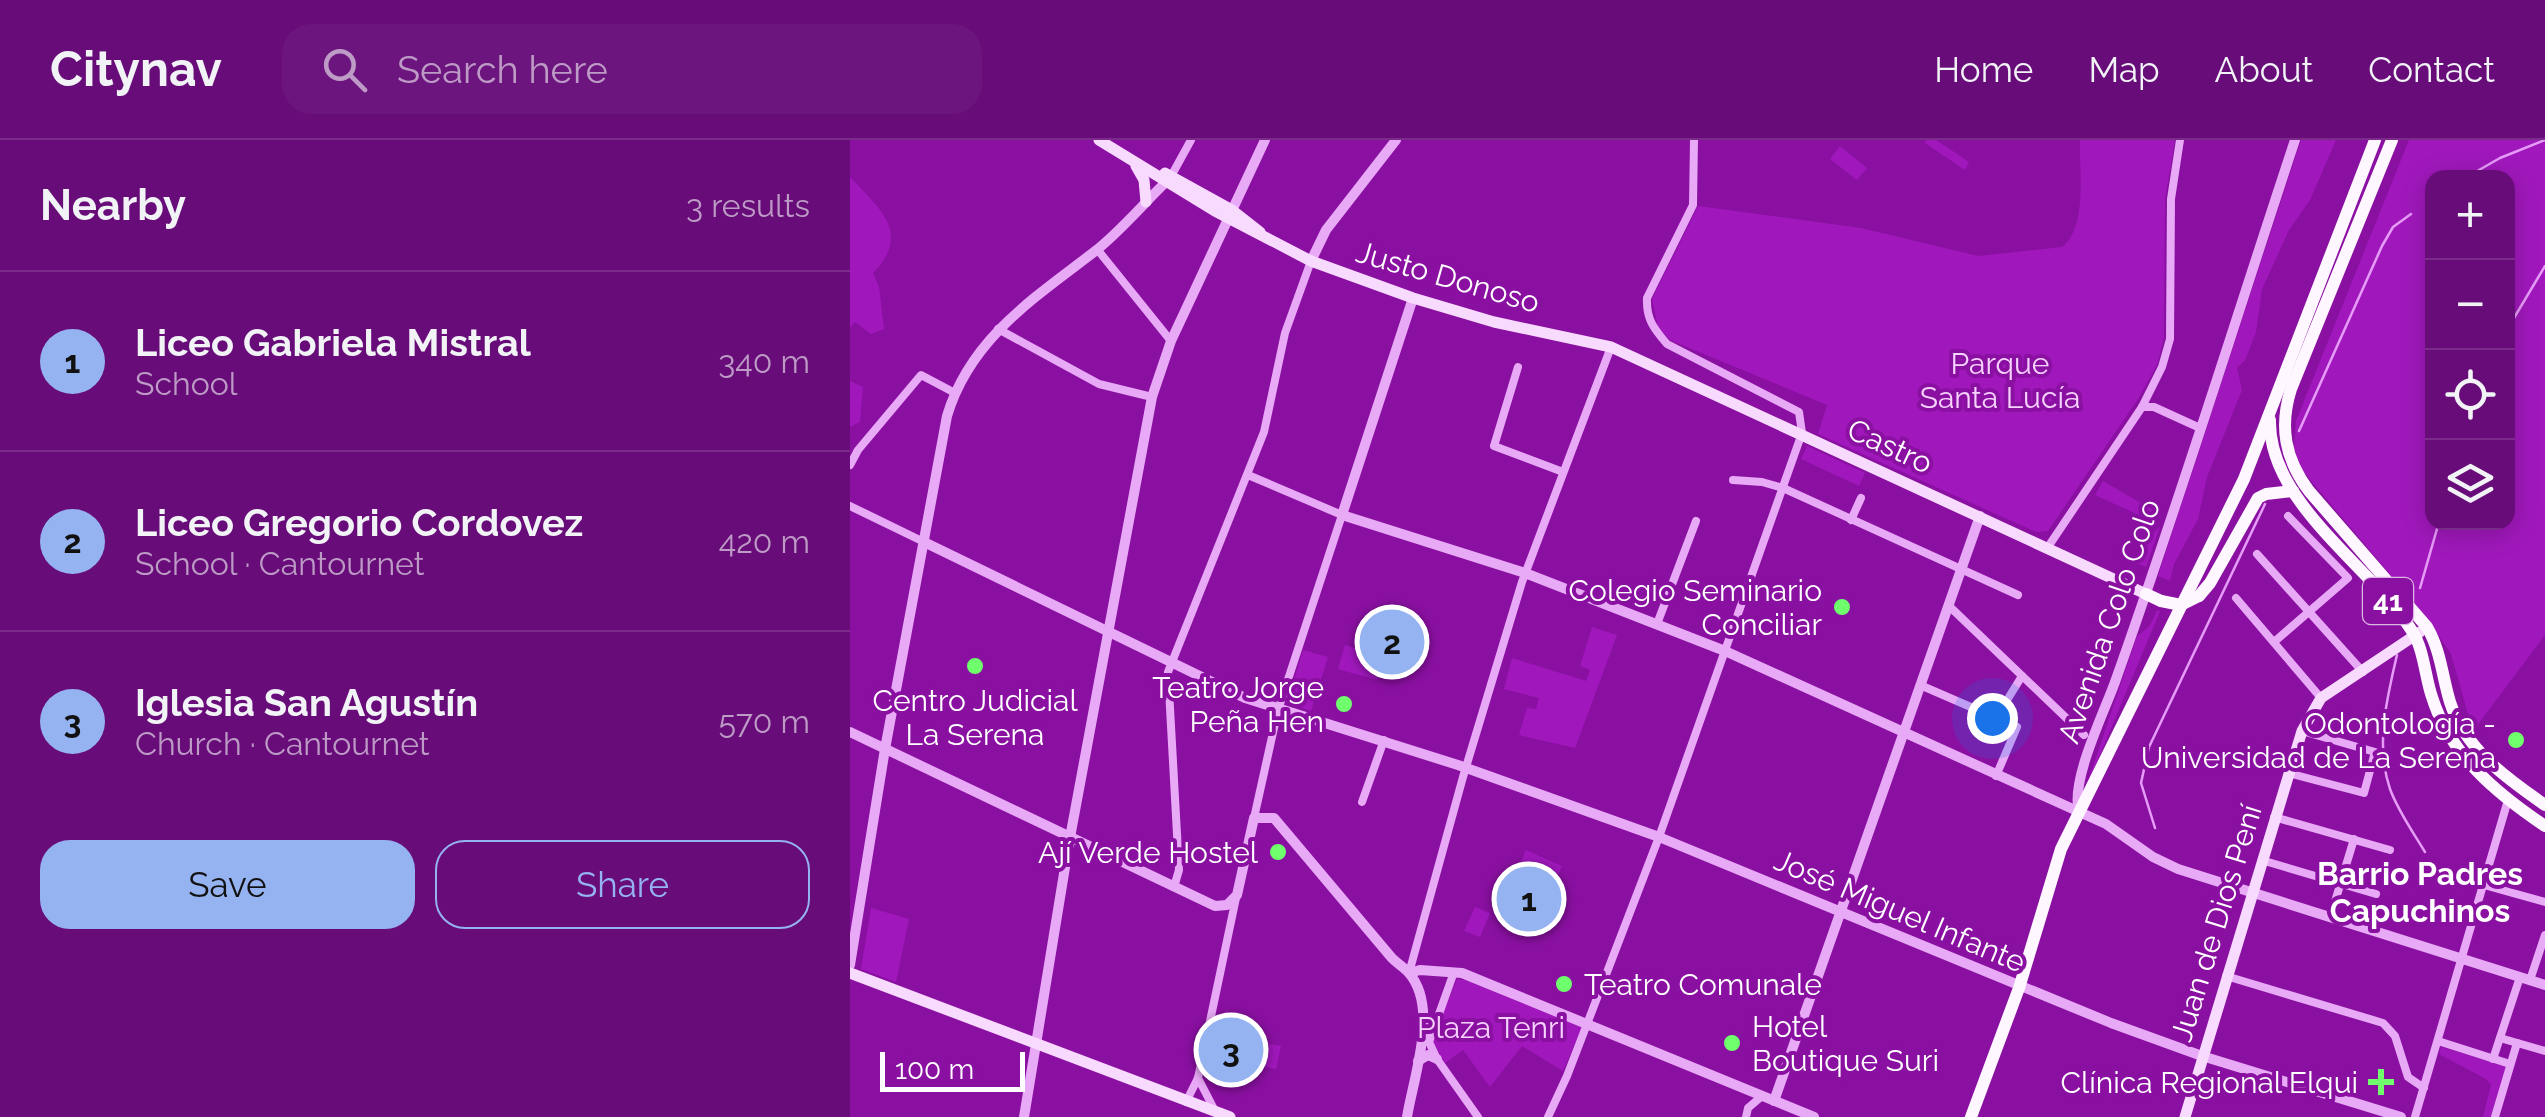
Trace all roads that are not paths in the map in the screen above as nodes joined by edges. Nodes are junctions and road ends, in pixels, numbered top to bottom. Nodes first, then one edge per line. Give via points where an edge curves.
1 (1100, 140) edge
2 (1110, 140) edge
3 (1191, 140) edge
4 (1265, 140) edge
5 (1396, 140) edge
6 (1694, 140) edge
7 (2180, 140) edge
8 (2296, 140) edge
9 (2376, 140) edge
10 (2392, 140) edge
11 (1126, 157) junction
12 (1169, 179) junction
13 (1146, 202) junction
14 (1231, 215) junction
15 (1098, 249) junction
16 (1312, 261) junction
17 (1413, 298) junction
18 (998, 329) junction
19 (1171, 341) junction
20 (1611, 347) junction
21 (1518, 367) dead end
22 (955, 393) junction
23 (1152, 397) junction
24 (2273, 403) junction
25 (2142, 407) junction
26 (2200, 428) junction
27 (1802, 433) junction
28 (850, 465) edge
29 (1563, 472) junction
30 (1248, 475) junction
31 (2244, 479) junction
32 (1733, 480) dead end
33 (1782, 488) junction
34 (2293, 491) junction
35 (1862, 498) dead end
36 (850, 506) edge
37 (1342, 515) junction
38 (1980, 516) junction
39 (2288, 516) dead end
40 (1851, 520) junction
41 (1696, 521) dead end
42 (924, 542) junction
43 (2229, 546) junction
44 (2048, 548) junction
45 (2257, 554) dead end
46 (1960, 570) junction
47 (1525, 573) junction
48 (2146, 594) junction
49 (2018, 595) dead end
50 (2236, 598) dead end
51 (1948, 605) junction
52 (2308, 611) junction
53 (1657, 624) junction
54 (1108, 632) junction
55 (2421, 632) junction
56 (2274, 642) junction
57 (1725, 651) junction
58 (1171, 664) junction
59 (2363, 672) junction
60 (2022, 676) junction
61 (1919, 684) junction
62 (2322, 698) junction
63 (1278, 710) junction
64 (1996, 718) junction
65 (2302, 731) junction
66 (850, 732) edge
67 (1902, 732) junction
68 (2084, 736) dead end
69 (1384, 740) junction
70 (885, 749) junction
71 (1466, 768) junction
72 (2288, 773) junction
73 (1996, 776) junction
74 (2508, 800) junction
75 (1362, 802) dead end
76 (2545, 806) edge
77 (2079, 813) junction
78 (2274, 817) junction
79 (1254, 818) junction
80 (2545, 826) edge
81 (1070, 837) junction
82 (1659, 837) junction
83 (2354, 839) junction
84 (2390, 850) dead end
85 (2268, 862) dead end
86 (2341, 884) junction
87 (2484, 885) junction
88 (1174, 888) junction
89 (2251, 894) junction
90 (2376, 894) dead end
91 (1237, 895) junction
92 (2545, 902) edge
93 (1841, 913) junction
94 (2330, 918) junction
95 (2545, 935) edge
96 (2462, 959) junction
97 (850, 966) edge
98 (1454, 972) junction
99 (850, 973) edge
100 (1409, 973) junction
101 (2226, 976) junction
102 (2525, 979) junction
103 (2545, 985) edge
104 (2019, 988) junction
105 (1587, 1026) junction
106 (2500, 1038) junction
107 (2438, 1041) junction
108 (2517, 1043) junction
109 (1035, 1045) junction
110 (2545, 1051) edge
111 (2202, 1056) junction
112 (1437, 1059) junction
113 (2493, 1059) junction
114 (1417, 1061) junction
115 (2510, 1064) junction
116 (1198, 1078) junction
117 (2424, 1088) junction
118 (1762, 1096) junction
119 (1774, 1101) junction
120 (1186, 1102) junction
121 (1215, 1115) edge
122 (1024, 1117) edge
123 (1230, 1117) edge
124 (1407, 1117) edge
125 (1478, 1117) edge
126 (1548, 1117) edge
127 (1746, 1117) edge
128 (1814, 1117) edge
129 (1971, 1117) edge
130 (2185, 1117) edge
131 (2401, 1117) edge
132 (2415, 1117) edge
133 (2495, 1117) edge

1 - 11 main road, Justo Donoso
2 - 12 main road, Justo Donoso
3 - 12 street
4 - 14 street
5 - 16 street via 1326,230
6 - 27 street via 1693,205 1647,298 1646,313 1667,344 1799,412
7 - 25 street via 2171,200 2170,339
8 - 26 street, Avenida Colo Colo
9 - 24 main road, 41
10 - 55 main road, 41 via 2285,417 2287,449 2304,484
11 - 12 main road, Justo Donoso
11 - 13 main road via 1141,174
12 - 13 street
12 - 14 main road, Justo Donoso
13 - 15 street
14 - 16 main road, Justo Donoso
14 - 19 street
15 - 18 street
15 - 19 street
16 - 17 main road, Justo Donoso
16 - 30 street via 1284,332 1269,418
17 - 20 main road, Justo Donoso
17 - 37 street
18 - 22 street
18 - 23 street via 1093,382
19 - 23 street
20 - 27 main road, Castro
20 - 29 street
21 - 29 street via 1494,446
22 - 28 street via 920,374
22 - 42 street
23 - 54 street
24 - 31 main road
24 - 34 main road, 41 via 2272,444
25 - 26 street
25 - 44 street
26 - 48 street, Avenida Colo Colo
27 - 33 street
27 - 38 main road, Castro
29 - 47 street
30 - 37 street
30 - 58 street
31 - 43 main road
31 - 77 main road
32 - 33 street
33 - 40 street
33 - 57 street
34 - 43 main road via 2258,498
34 - 55 main road, 41
35 - 40 street
36 - 42 street, José Miguel Infante
37 - 47 street
37 - 63 street
38 - 44 main road, Castro
38 - 46 street
39 - 52 street via 2348,578
40 - 46 street
41 - 53 street
42 - 54 street, José Miguel Infante
42 - 70 street
43 - 48 main road, bridge via 2199,596 2181,605
44 - 48 main road, Castro
45 - 52 street
46 - 49 street
46 - 51 street
47 - 53 street
47 - 71 street
48 - 77 street, Avenida Colo Colo via 2078,792
50 - 56 street
51 - 60 street
51 - 61 street
52 - 56 street
52 - 59 street
53 - 57 street
54 - 58 street, José Miguel Infante
54 - 81 street
55 - 59 main road, Juan de Dios Pení
55 - 74 main road, 41 via 2444,727 2472,767
55 - 76 main road, 41 via 2438,650 2463,731 2489,762
56 - 62 street
57 - 67 street
57 - 82 street
58 - 63 street, José Miguel Infante
58 - 88 street via 1179,870
59 - 62 main road, Juan de Dios Pení
60 - 64 street
60 - 68 street
61 - 64 street
61 - 67 street
62 - 65 main road, Juan de Dios Pení
63 - 69 street, José Miguel Infante
63 - 79 street
64 - 73 street via 2017,727
65 - 72 main road, Juan de Dios Pení
65 - 72 street via 2375,752 2364,793
66 - 70 street
67 - 73 street
67 - 93 street
69 - 71 street, José Miguel Infante
69 - 75 street
70 - 81 street
70 - 97 street
71 - 82 street, José Miguel Infante
71 - 100 street
72 - 78 main road, Juan de Dios Pení
73 - 77 street
74 - 80 main road, 41
74 - 87 street
77 - 89 street via 2169,866
77 - 104 main road, Avenida Colo Colo via 2061,849
78 - 83 street
78 - 89 main road, Juan de Dios Pení
79 - 91 street
79 - 100 street via 1279,822
81 - 88 street
81 - 109 street
82 - 93 street, José Miguel Infante
82 - 105 street
83 - 84 street
83 - 86 street
85 - 86 street
86 - 90 street
86 - 94 street
87 - 92 street
87 - 96 street
88 - 91 street via 1215,906
89 - 94 street
89 - 101 main road, Juan de Dios Pení
91 - 116 street
93 - 104 street, José Miguel Infante
93 - 119 street
94 - 96 street
95 - 102 street
96 - 102 street
96 - 107 street
98 - 100 street
98 - 105 street
98 - 112 street via 1430,1035
99 - 109 main road
100 - 114 street via 1425,1008
101 - 111 main road, Juan de Dios Pení
101 - 117 street via 2383,1024 2395,1036 2408,1078
102 - 103 street
102 - 106 street
104 - 111 street, José Miguel Infante
104 - 129 main road, Avenida Colo Colo
105 - 118 street
105 - 126 street
106 - 108 street
106 - 113 street
107 - 113 street
107 - 117 street
108 - 110 street
108 - 115 street
109 - 120 main road
109 - 122 street
111 - 130 main road, Juan de Dios Pení
111 - 131 street, José Miguel Infante
112 - 114 street
112 - 125 street
113 - 115 street
114 - 124 street
115 - 133 street
116 - 120 street
116 - 121 street
117 - 132 street
118 - 119 street
118 - 127 street
119 - 128 street
120 - 121 main road
121 - 123 main road

